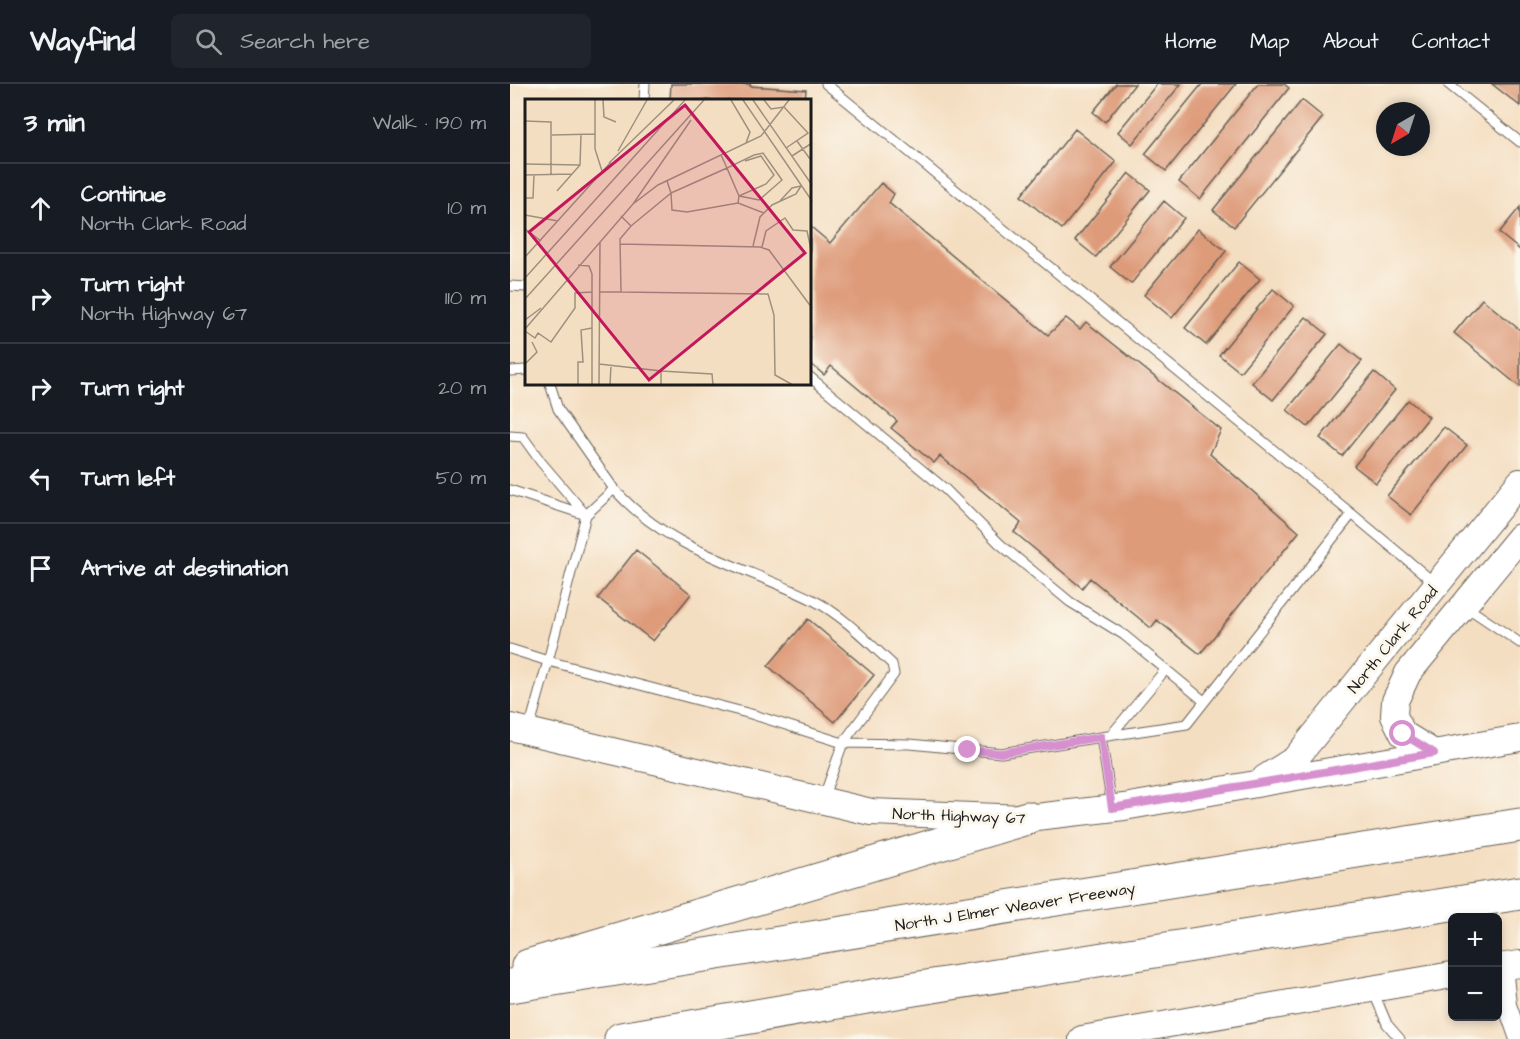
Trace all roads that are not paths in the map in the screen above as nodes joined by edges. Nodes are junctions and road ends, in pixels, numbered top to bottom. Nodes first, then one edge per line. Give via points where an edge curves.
1 (645, 84) edge
2 (826, 84) edge
3 (1448, 84) edge
4 (644, 99) edge
5 (1520, 142) edge
6 (510, 286) edge
7 (525, 287) edge
8 (525, 370) edge
9 (510, 371) edge
10 (812, 379) edge
11 (551, 386) edge
12 (510, 436) edge
13 (1520, 482) edge
14 (614, 489) junction
15 (510, 490) edge
16 (1352, 514) junction
17 (586, 515) junction
18 (1520, 537) edge
19 (1437, 584) junction
20 (1464, 605) junction
21 (1520, 643) edge
22 (510, 649) edge
23 (548, 661) junction
24 (1166, 669) junction
25 (1204, 701) junction
26 (519, 729) edge
27 (1106, 736) junction
28 (1520, 738) edge
29 (843, 743) junction
30 (1434, 753) junction
31 (1255, 785) junction
32 (822, 801) junction
33 (1112, 808) junction
34 (1027, 818) junction
35 (1520, 825) edge
36 (1520, 893) edge
37 (1507, 965) edge
38 (510, 972) edge
39 (1448, 976) edge
40 (510, 986) edge
41 (1372, 989) junction
42 (621, 1039) edge
43 (1083, 1039) edge
44 (1400, 1039) edge
45 (1519, 1039) edge

1 - 4 lane
2 - 16 lane
3 - 5 lane
6 - 7 lane
8 - 9 lane
10 - 24 lane via 945,489 1016,558 1070,602 1124,635
11 - 14 lane via 558,410
12 - 17 lane via 523,437
13 - 19 main road, North Clark Road
14 - 17 lane
14 - 29 lane via 648,521 701,554 833,612 892,664 894,674 888,684
15 - 17 lane
16 - 19 lane
16 - 25 lane
17 - 23 lane
18 - 20 main road
19 - 20 main road
19 - 31 main road, North Clark Road via 1295,759
20 - 21 lane
20 - 30 main road via 1408,673 1395,701 1394,717 1403,734
22 - 23 lane
23 - 26 lane
23 - 29 lane via 751,714
24 - 25 lane
24 - 27 lane
25 - 27 lane via 1187,724
26 - 32 main road, North Highway 67
27 - 29 lane via 1001,753 910,744
27 - 33 lane
28 - 30 main road, North Highway 67
29 - 32 lane
30 - 31 main road, North Highway 67
31 - 33 main road, North Highway 67
32 - 34 main road, North Highway 67 via 871,812
33 - 34 main road, North Highway 67
34 - 38 highway
35 - 40 highway, North J Elmer Weaver Freeway
36 - 42 highway
37 - 45 street via 1507,1005
39 - 41 main road
41 - 43 main road
41 - 44 lane via 1387,1024

